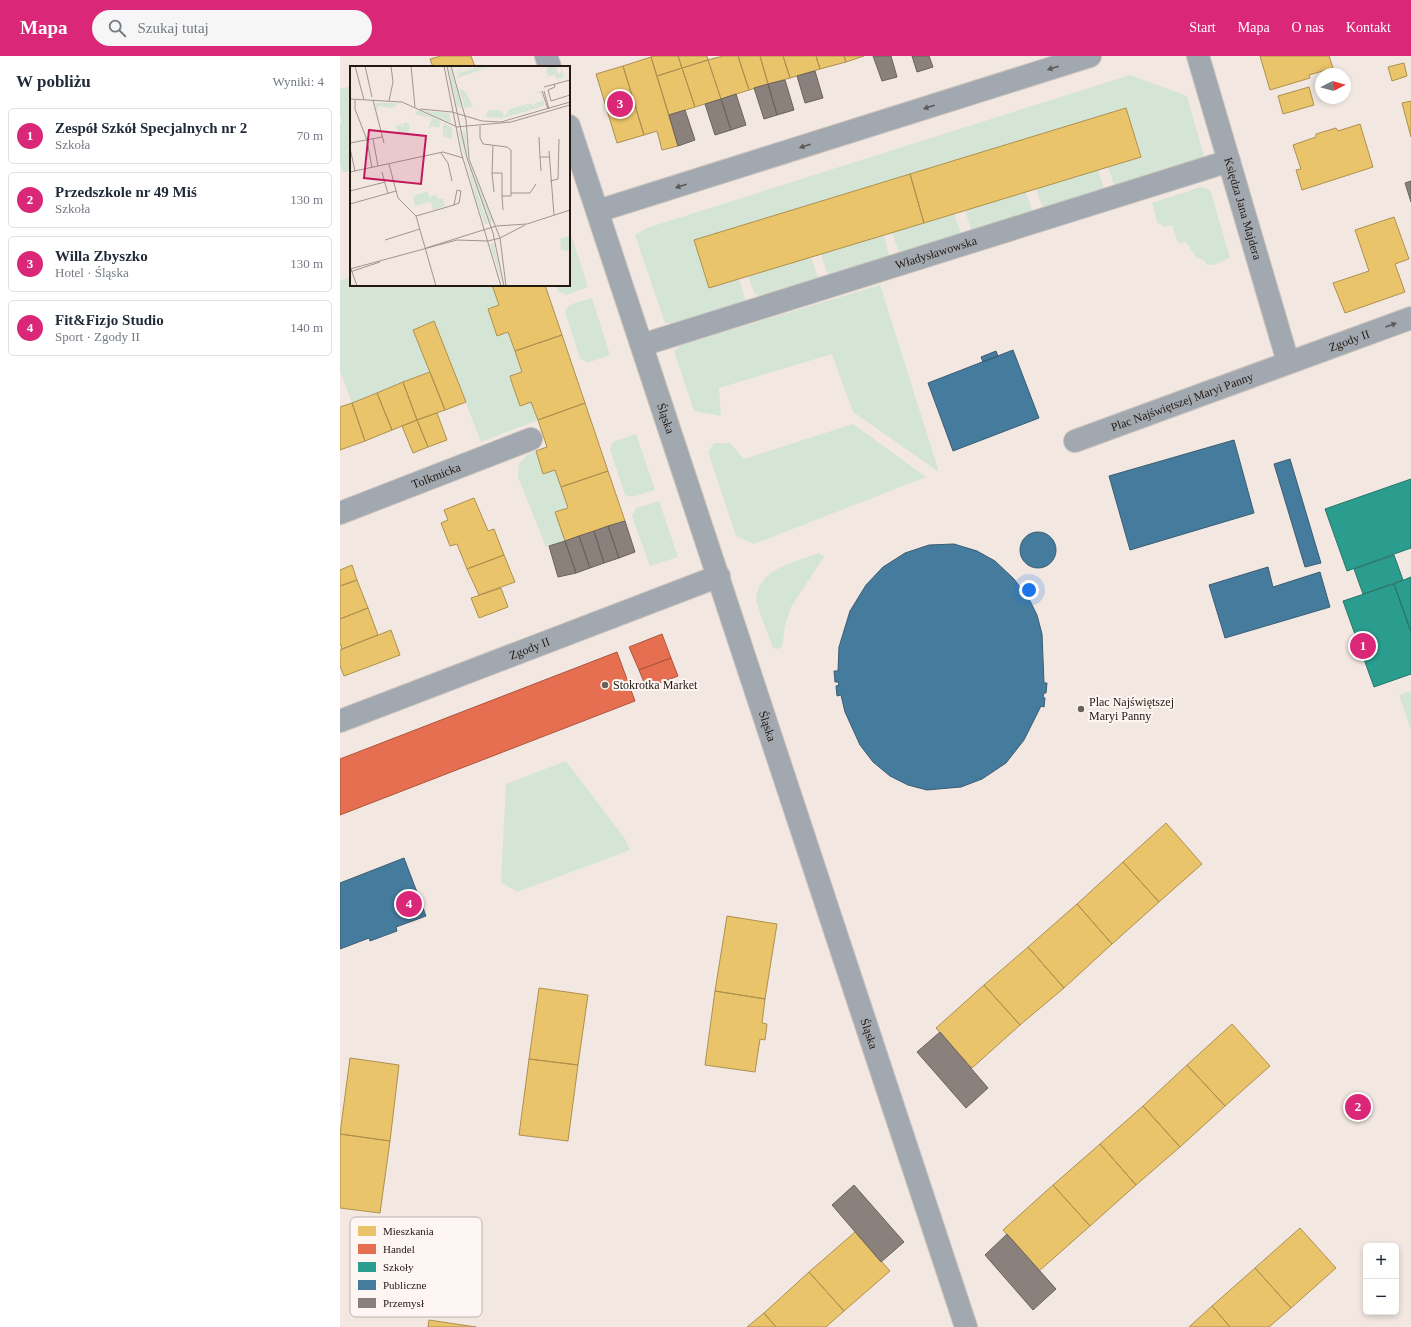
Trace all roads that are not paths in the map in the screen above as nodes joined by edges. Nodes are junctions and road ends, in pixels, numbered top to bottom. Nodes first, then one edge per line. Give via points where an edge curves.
1 (546, 56) edge
2 (1090, 56) edge
3 (1198, 56) edge
4 (550, 66) edge
5 (570, 129) edge
6 (1229, 161) junction
7 (598, 211) junction
8 (1411, 318) edge
9 (642, 345) junction
10 (1288, 362) junction
11 (531, 439) dead end
12 (1075, 441) dead end
13 (340, 513) edge
14 (719, 576) junction
15 (340, 721) edge
16 (966, 1327) edge

1 - 4 street
2 -> 7 street
3 - 6 street, Księdza Jana Majdera
5 - 7 street, Śląska
6 - 9 street, Władysławowska
6 - 10 street, Księdza Jana Majdera
7 - 9 street, Śląska
10 -> 8 street, Zgody II
9 - 14 street, Śląska
10 - 12 street, Plac Najświętszej Maryi Panny
11 - 13 street, Tolkmicka
14 - 15 street, Zgody II
14 - 16 street, Śląska

